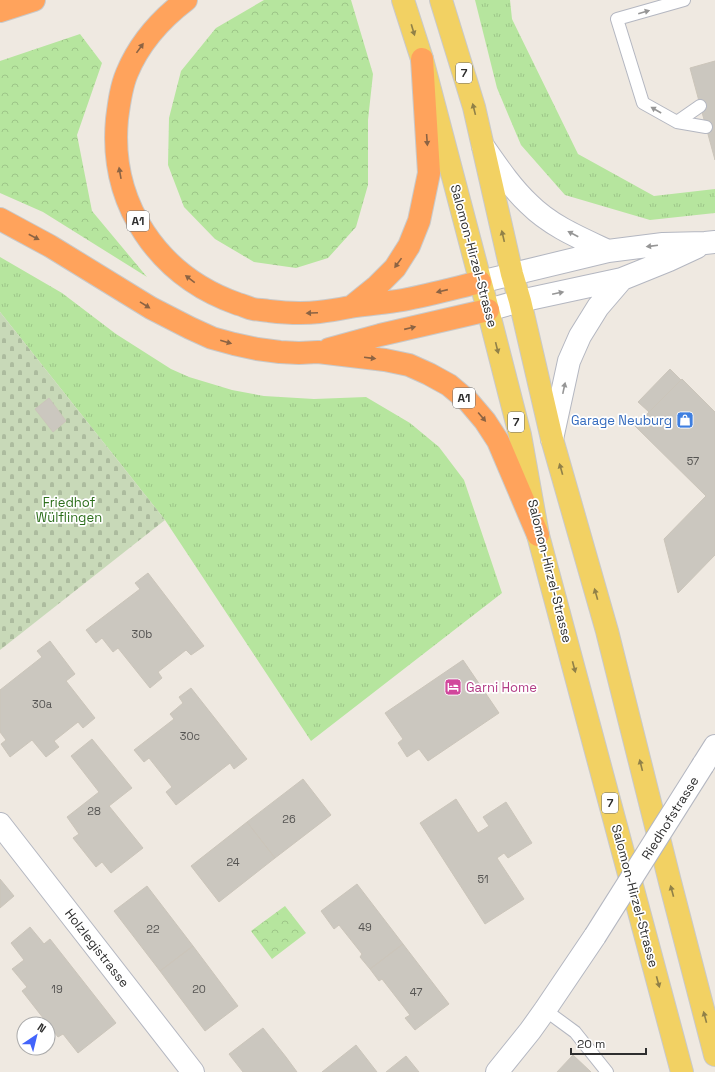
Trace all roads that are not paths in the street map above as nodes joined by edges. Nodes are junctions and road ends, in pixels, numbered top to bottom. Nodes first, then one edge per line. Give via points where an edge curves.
1 (34, 0) edge
2 (186, 0) edge
3 (403, 0) edge
4 (441, 0) edge
5 (684, 0) edge
6 (0, 11) edge
7 (422, 59) junction
8 (700, 106) dead end
9 (677, 122) junction
10 (706, 127) dead end
11 (483, 146) junction
12 (0, 219) edge
13 (710, 242) edge
14 (608, 251) junction
15 (512, 274) junction
16 (622, 279) junction
17 (480, 282) junction
18 (520, 301) junction
19 (351, 307) junction
20 (488, 310) junction
21 (318, 352) junction
22 (552, 439) junction
23 (538, 535) junction
24 (715, 746) edge
25 (0, 824) edge
26 (546, 1010) junction
27 (715, 1055) edge
28 (193, 1072) edge
29 (497, 1072) edge
30 (607, 1072) edge
31 (682, 1072) edge

1 - 6 highway
19 -> 2 highway, A1 via 288,314 254,309 222,298 195,284 172,266 141,228 130,207 117,157 119,101 126,74 136,54 153,31
3 -> 7 main road, Salomon-Hirzel-Strasse / 7
11 -> 4 main road, 7 via 474,107
9 -> 5 lane via 643,103 617,19
7 - 17 main road, Salomon-Hirzel-Strasse / 7
7 -> 19 highway, A1 via 429,173 419,221 410,246 395,268
8 - 9 lane
9 - 10 lane
14 -> 11 street via 570,233 529,205
15 -> 11 main road, 7
12 -> 21 highway, A1 via 50,246 151,308 190,328 219,340 257,349
13 -> 14 street via 663,244
13 - 16 street
14 - 15 street
15 - 17 street
15 - 18 main road, 7
18 -> 16 street
22 -> 16 street via 569,360 598,307
17 -> 19 highway, A1 via 404,300
17 - 20 main road, Salomon-Hirzel-Strasse / 7
18 - 20 street
18 - 22 main road, 7
21 -> 20 highway, A1
20 -> 23 main road, Salomon-Hirzel-Strasse / 7 via 520,435
21 -> 23 highway, A1 via 409,365 448,385 468,401 485,420 498,441
27 -> 22 main road, 7 via 607,631
23 -> 31 main road, Salomon-Hirzel-Strasse / 7
24 - 26 street, Riedhofstrasse, bridge
25 - 28 street, Holzlegistrasse
26 - 29 street, Riedhofstrasse
26 - 30 lane via 574,1032

